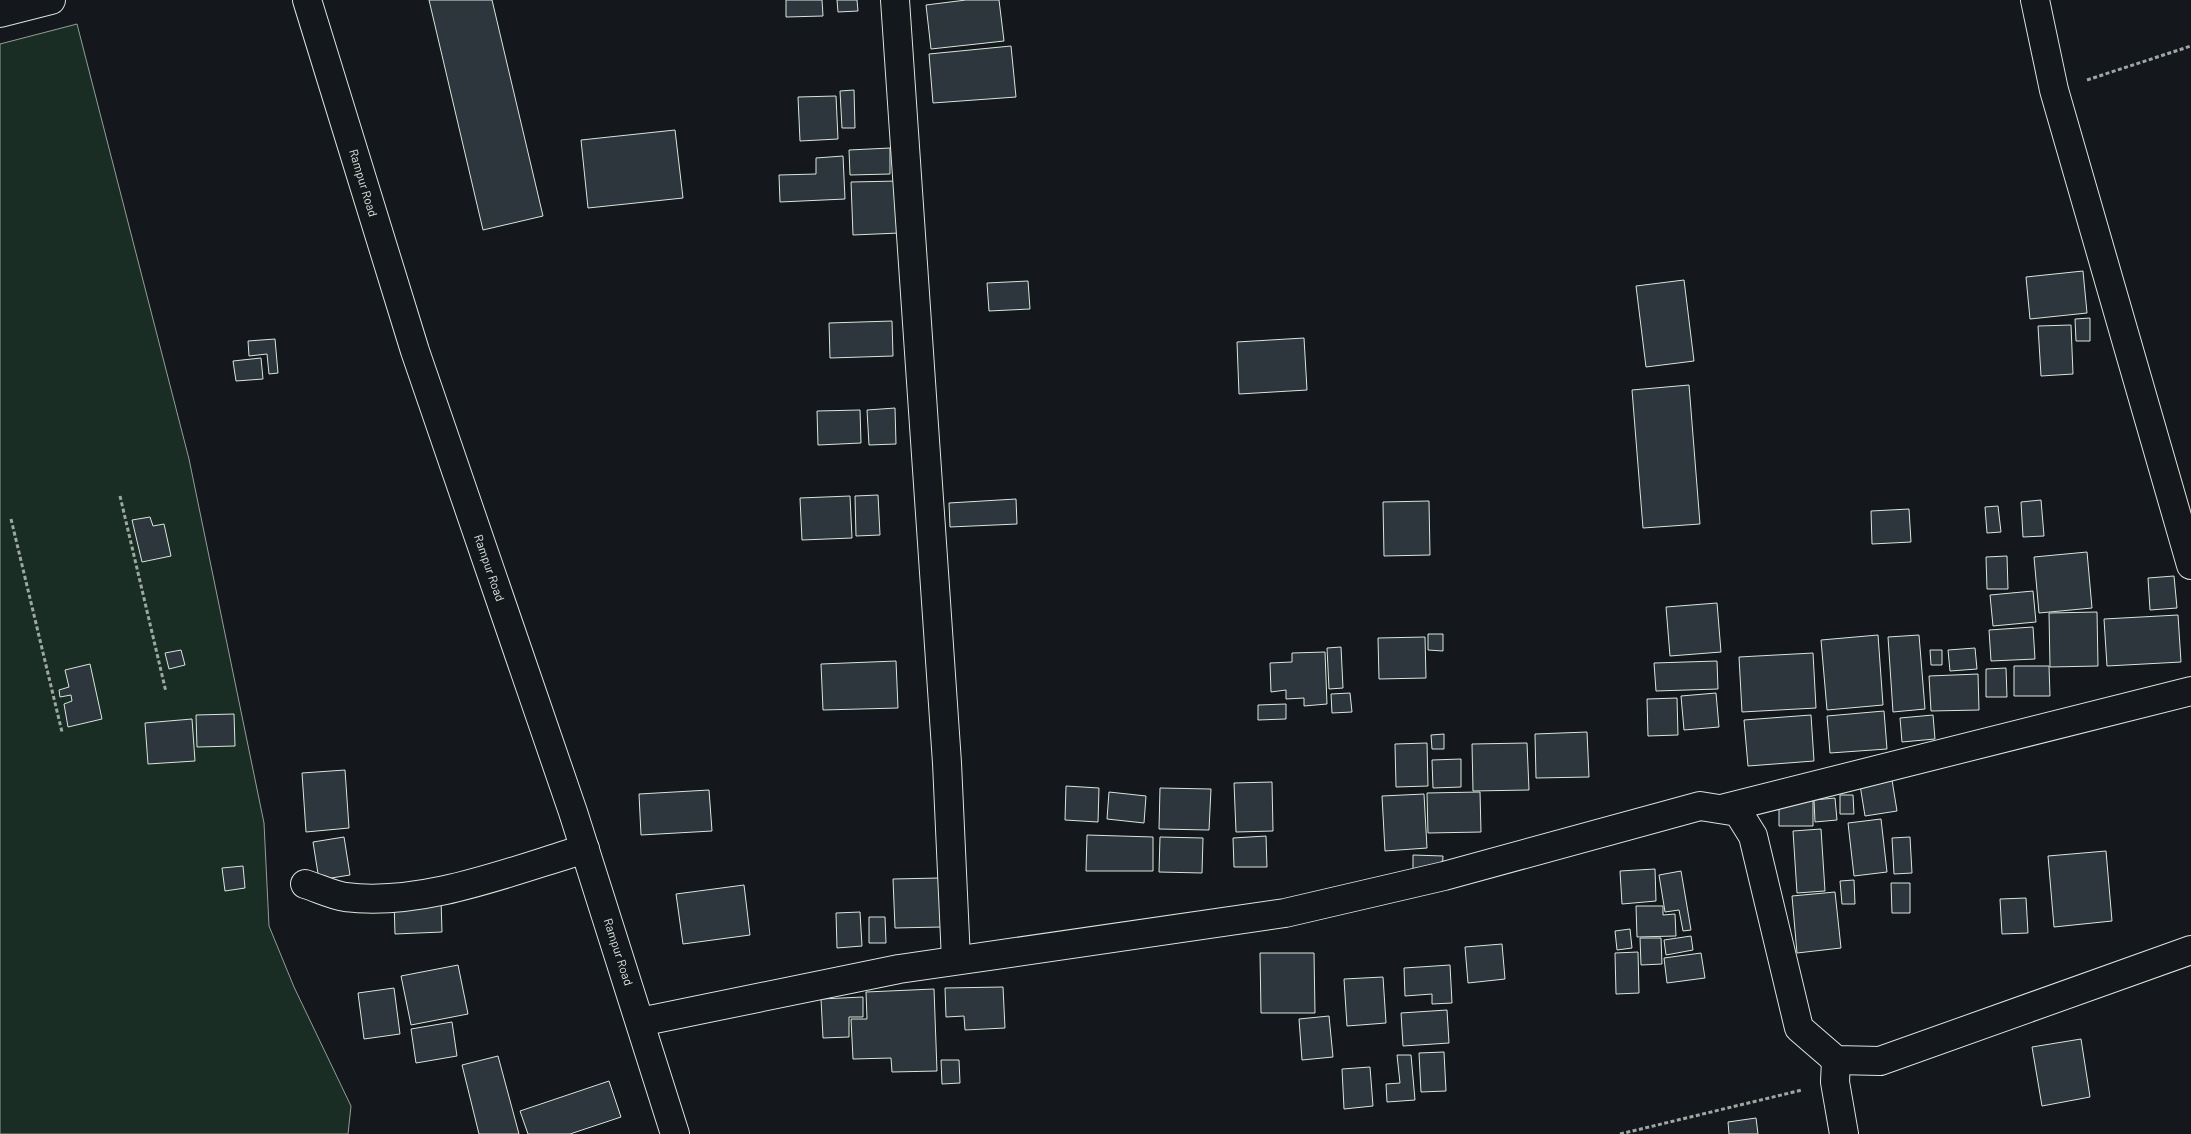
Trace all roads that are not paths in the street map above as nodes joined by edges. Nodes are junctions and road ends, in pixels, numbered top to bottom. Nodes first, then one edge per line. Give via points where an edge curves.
1 (51, 0) edge
2 (307, 0) edge
3 (895, 0) edge
4 (2034, 0) edge
5 (0, 13) edge
6 (2191, 565) edge
7 (2191, 691) edge
8 (1721, 809) junction
9 (585, 850) junction
10 (305, 884) dead end
11 (2191, 950) edge
12 (956, 960) junction
13 (640, 1022) junction
14 (1835, 1071) junction
15 (675, 1134) edge
16 (1844, 1134) edge

1 - 5 street
2 - 9 street, Rampur Road via 415,351
3 - 12 street via 946,753
4 - 6 street via 2054,90
7 - 8 street
8 - 12 street via 1700,806 1444,876 1285,913
8 - 14 street via 1738,812 1753,836 1798,1028
9 - 10 street via 429,894 370,898 344,896
9 - 13 street, Rampur Road
11 - 14 street via 1880,1061
12 - 13 street
13 - 15 street, Rampur Road
14 - 16 street

